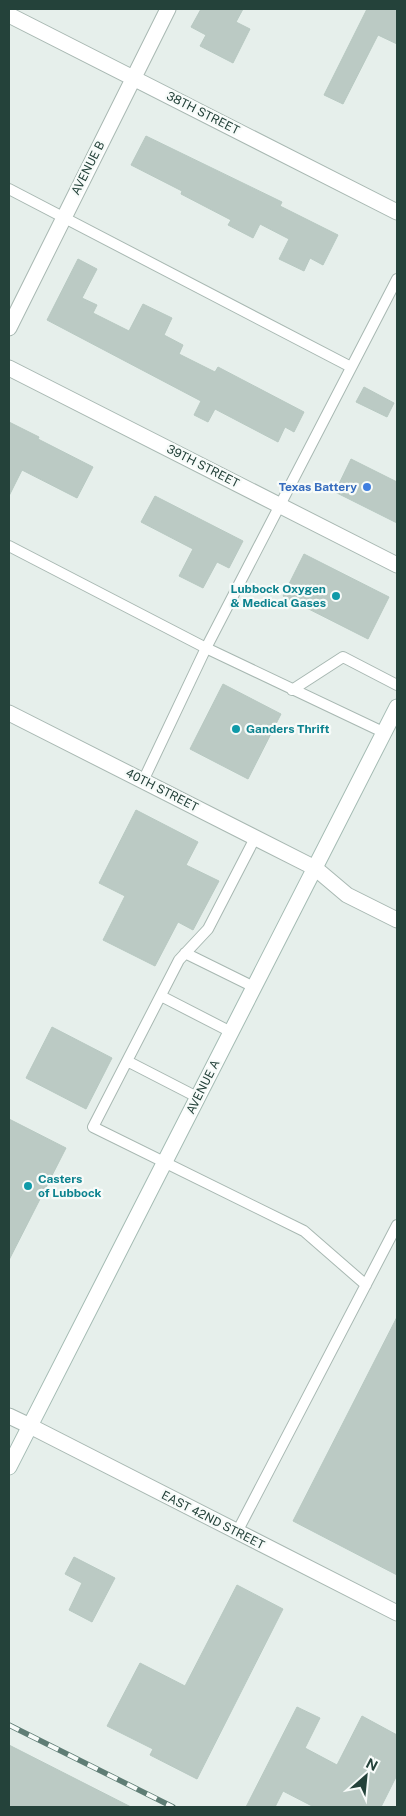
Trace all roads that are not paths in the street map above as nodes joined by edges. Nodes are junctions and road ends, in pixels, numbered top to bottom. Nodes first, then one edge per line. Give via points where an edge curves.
1 (168, 9) edge
2 (9, 15) edge
3 (133, 78) junction
4 (9, 189) edge
5 (397, 212) edge
6 (64, 217) junction
7 (397, 279) edge
8 (9, 328) edge
9 (352, 367) junction
10 (9, 368) edge
11 (280, 505) junction
12 (9, 546) edge
13 (397, 565) edge
14 (206, 648) junction
15 (397, 685) edge
16 (292, 690) junction
17 (397, 707) edge
18 (9, 713) edge
19 (385, 734) junction
20 (143, 781) junction
21 (255, 838) junction
22 (315, 868) junction
23 (397, 920) edge
24 (185, 953) junction
25 (254, 987) junction
26 (160, 996) junction
27 (231, 1032) junction
28 (127, 1061) junction
29 (198, 1097) junction
30 (164, 1163) junction
31 (397, 1224) edge
32 (366, 1285) junction
33 (9, 1416) edge
34 (30, 1426) junction
35 (9, 1467) edge
36 (237, 1532) junction
37 (397, 1613) edge

1 - 3 street, AVENUE B
2 - 3 street, 38TH STREET
3 - 5 street, 38TH STREET
3 - 6 street, AVENUE B
4 - 6 lane
6 - 8 street, AVENUE B
6 - 9 lane
7 - 9 lane
9 - 11 lane
10 - 11 street, 39TH STREET
11 - 13 street, 39TH STREET
11 - 14 lane
12 - 14 lane
14 - 16 lane
14 - 20 lane
15 - 16 lane via 344,657
16 - 19 lane
17 - 19 street, AVENUE A
18 - 20 street, 40TH STREET
19 - 22 street, AVENUE A
20 - 21 street, 40TH STREET
21 - 22 street, 40TH STREET
21 - 24 lane via 208,929
22 - 23 street, 40TH STREET via 347,895
22 - 25 street, AVENUE A
24 - 25 lane
24 - 26 lane
25 - 27 street, AVENUE A
26 - 27 lane
26 - 28 lane
27 - 29 street, AVENUE A
28 - 29 lane
28 - 30 lane via 93,1127
29 - 30 street, AVENUE A
30 - 32 lane via 304,1231
30 - 34 street, AVENUE A
31 - 32 lane
32 - 36 lane
33 - 34 street, EAST 42ND STREET
34 - 35 street, AVENUE A
34 - 36 street, EAST 42ND STREET
36 - 37 street, EAST 42ND STREET

